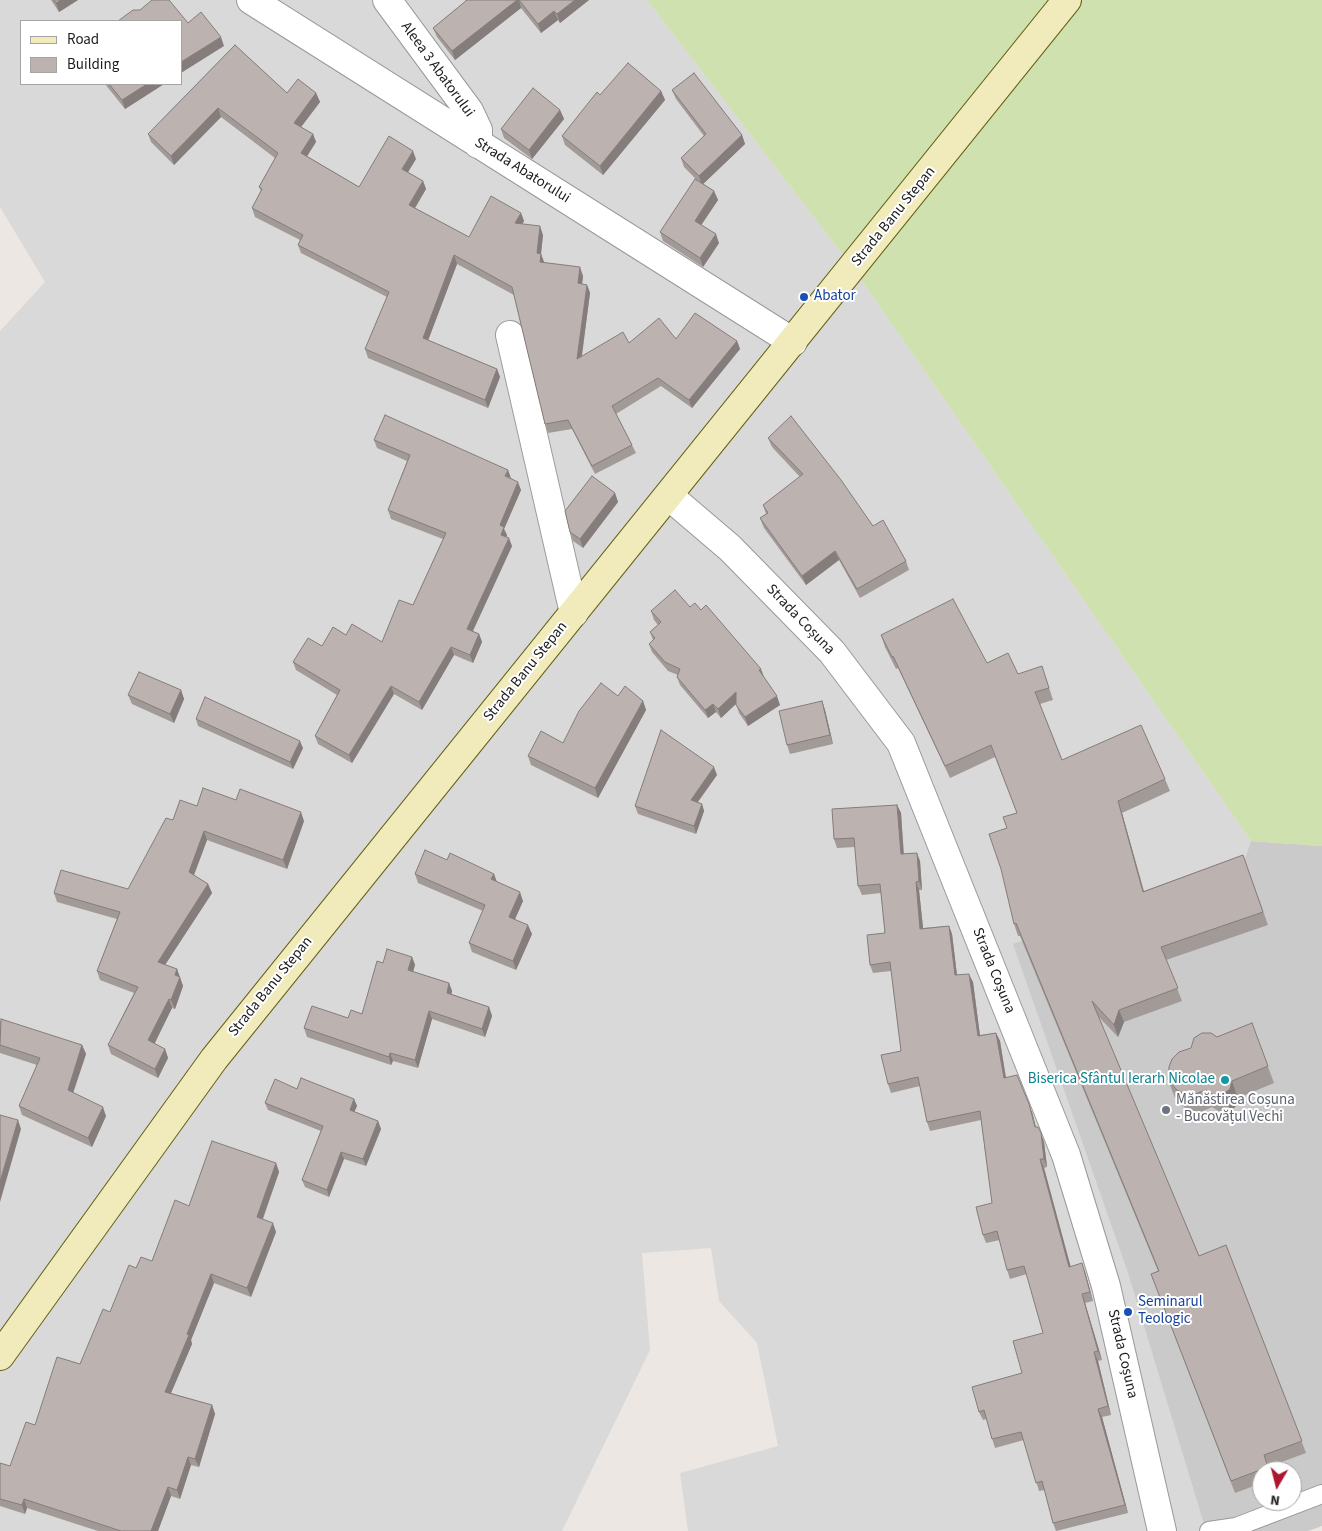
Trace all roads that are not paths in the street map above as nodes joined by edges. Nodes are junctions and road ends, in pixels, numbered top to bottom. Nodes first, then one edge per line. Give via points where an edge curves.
1 (251, 0) edge
2 (387, 0) edge
3 (1067, 0) edge
4 (478, 144) junction
5 (510, 334) dead end
6 (793, 342) junction
7 (669, 496) junction
8 (574, 613) junction
9 (0, 1356) edge
10 (1322, 1494) edge
11 (1162, 1531) edge
12 (1209, 1531) edge

1 - 4 street, Strada Abatorului
2 - 4 street, Aleea 3 Abatorului via 469,111 478,130
3 - 6 main road, Strada Banu Stepan
4 - 6 street, Strada Abatorului
5 - 8 street
6 - 7 main road, Strada Banu Stepan
7 - 8 main road, Strada Banu Stepan
7 - 11 street, Strada Coșuna via 730,548 832,652 901,743 1066,1155 1106,1286
8 - 9 main road, Strada Banu Stepan via 214,1059
10 - 12 lane via 1236,1527

